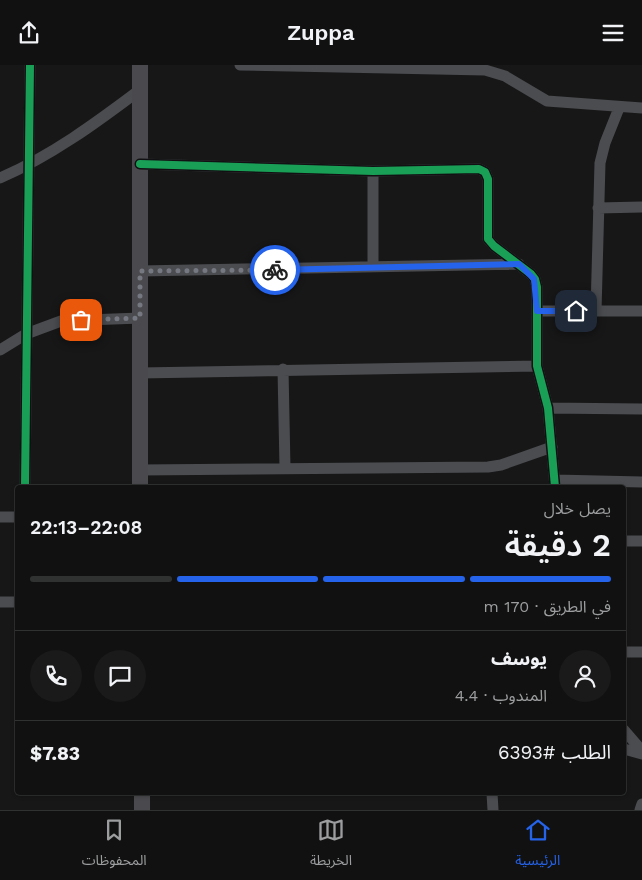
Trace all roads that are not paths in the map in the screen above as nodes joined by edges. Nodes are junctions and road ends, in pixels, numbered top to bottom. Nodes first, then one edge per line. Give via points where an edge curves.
1 (30, 65) edge
2 (140, 65) edge
3 (240, 65) edge
4 (474, 67) edge
5 (141, 89) junction
6 (619, 108) junction
7 (642, 108) edge
8 (140, 164) junction
9 (28, 166) junction
10 (373, 171) junction
11 (0, 178) edge
12 (598, 207) junction
13 (642, 207) edge
14 (519, 264) junction
15 (373, 267) junction
16 (140, 271) junction
17 (537, 311) junction
18 (596, 311) junction
19 (642, 311) edge
20 (140, 318) junction
21 (26, 334) junction
22 (0, 350) edge
23 (537, 366) junction
24 (283, 369) junction
25 (140, 373) junction
26 (548, 408) junction
27 (642, 409) edge
28 (552, 447) junction
29 (285, 468) junction
30 (140, 470) junction
31 (642, 482) edge
32 (555, 484) edge
33 (25, 485) edge
34 (140, 485) edge
35 (0, 517) edge
36 (15, 517) edge
37 (626, 541) edge
38 (642, 541) edge
39 (0, 602) edge
40 (15, 602) edge
41 (626, 651) edge
42 (642, 651) edge
43 (626, 732) edge
44 (626, 749) edge
45 (642, 752) edge
46 (142, 795) edge
47 (492, 795) edge
48 (642, 804) edge
49 (142, 810) edge
50 (493, 810) edge
51 (640, 810) edge

1 - 9 street
2 - 5 main road
3 - 4 street
4 - 6 street via 506,76 547,101
5 - 8 main road
5 - 9 street
6 - 7 street
6 - 12 street via 602,151
8 - 10 street
8 - 16 main road
9 - 11 street
9 - 21 street
10 - 14 street via 482,170 488,179 488,239
10 - 15 street
12 - 13 street
12 - 18 street
14 - 15 street
14 - 17 street via 534,279
15 - 16 street
16 - 20 main road
17 - 18 street
17 - 23 street
18 - 19 street
20 - 21 street via 61,321
20 - 25 main road
21 - 22 street
21 - 33 street
23 - 24 street
23 - 26 street
24 - 25 street
24 - 29 street
25 - 30 main road
26 - 27 street
26 - 28 street
28 - 29 street via 488,467
28 - 32 street
29 - 30 street
30 - 34 main road
31 - 32 street
35 - 36 street
37 - 38 street
39 - 40 street
41 - 42 street
43 - 45 street
44 - 45 street
46 - 49 main road
47 - 50 street
48 - 51 street

